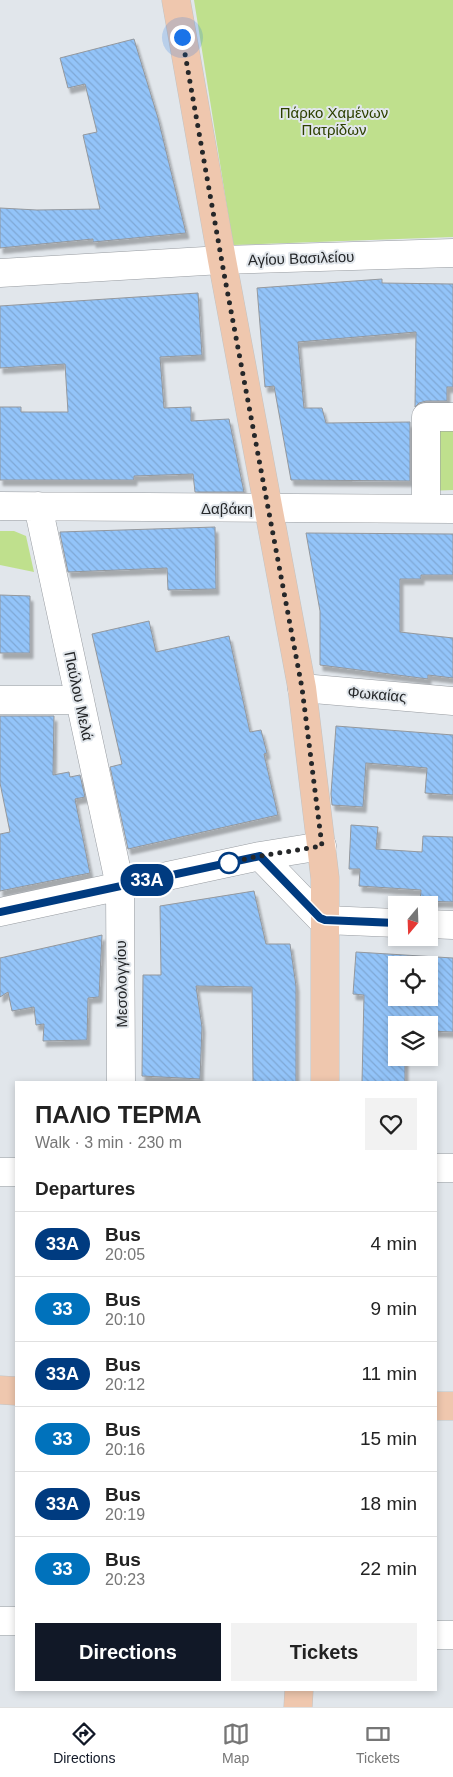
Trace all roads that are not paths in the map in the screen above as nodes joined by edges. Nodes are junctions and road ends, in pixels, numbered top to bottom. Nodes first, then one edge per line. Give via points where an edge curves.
1 (176, 0) edge
2 (453, 253) edge
3 (222, 260) junction
4 (0, 273) edge
5 (453, 417) edge
6 (0, 506) edge
7 (38, 506) junction
8 (267, 508) junction
9 (426, 509) junction
10 (453, 509) edge
11 (302, 688) junction
12 (0, 700) edge
13 (80, 700) junction
14 (453, 701) edge
15 (322, 846) junction
16 (260, 856) junction
17 (120, 886) junction
18 (0, 912) edge
19 (325, 920) junction
20 (388, 923) edge
21 (438, 924) edge
22 (453, 925) edge
23 (121, 1081) edge
24 (324, 1081) edge
25 (437, 1168) edge
26 (453, 1168) edge
27 (0, 1172) edge
28 (15, 1172) edge
29 (0, 1390) edge
30 (15, 1391) edge
31 (437, 1406) edge
32 (453, 1406) edge
33 (0, 1621) edge
34 (15, 1621) edge
35 (437, 1635) edge
36 (453, 1635) edge
37 (299, 1691) edge
38 (298, 1707) edge

1 - 3 main road
2 - 3 street, Αγίου Βασιλείου
3 - 4 street, Αγίου Βασιλείου
3 - 8 main road
5 - 9 street via 426,417
6 - 7 street, Δαβάκη
7 - 8 street, Δαβάκη
7 - 13 street, Παύλου Μελά
8 - 9 street, Δαβάκη
8 - 11 main road
9 - 10 street, Δαβάκη
11 - 14 street, Φωκαίας
11 - 15 main road
12 - 13 street
13 - 17 street, Παύλου Μελά
15 - 16 street
15 - 19 main road
16 - 17 street
16 - 19 street via 318,917
17 - 18 street
17 - 23 street, Μεσολογγίου
19 - 20 street
19 - 24 main road
21 - 22 street
25 - 26 street
27 - 28 street
29 - 30 main road
31 - 32 main road
33 - 34 street
35 - 36 street
37 - 38 main road

